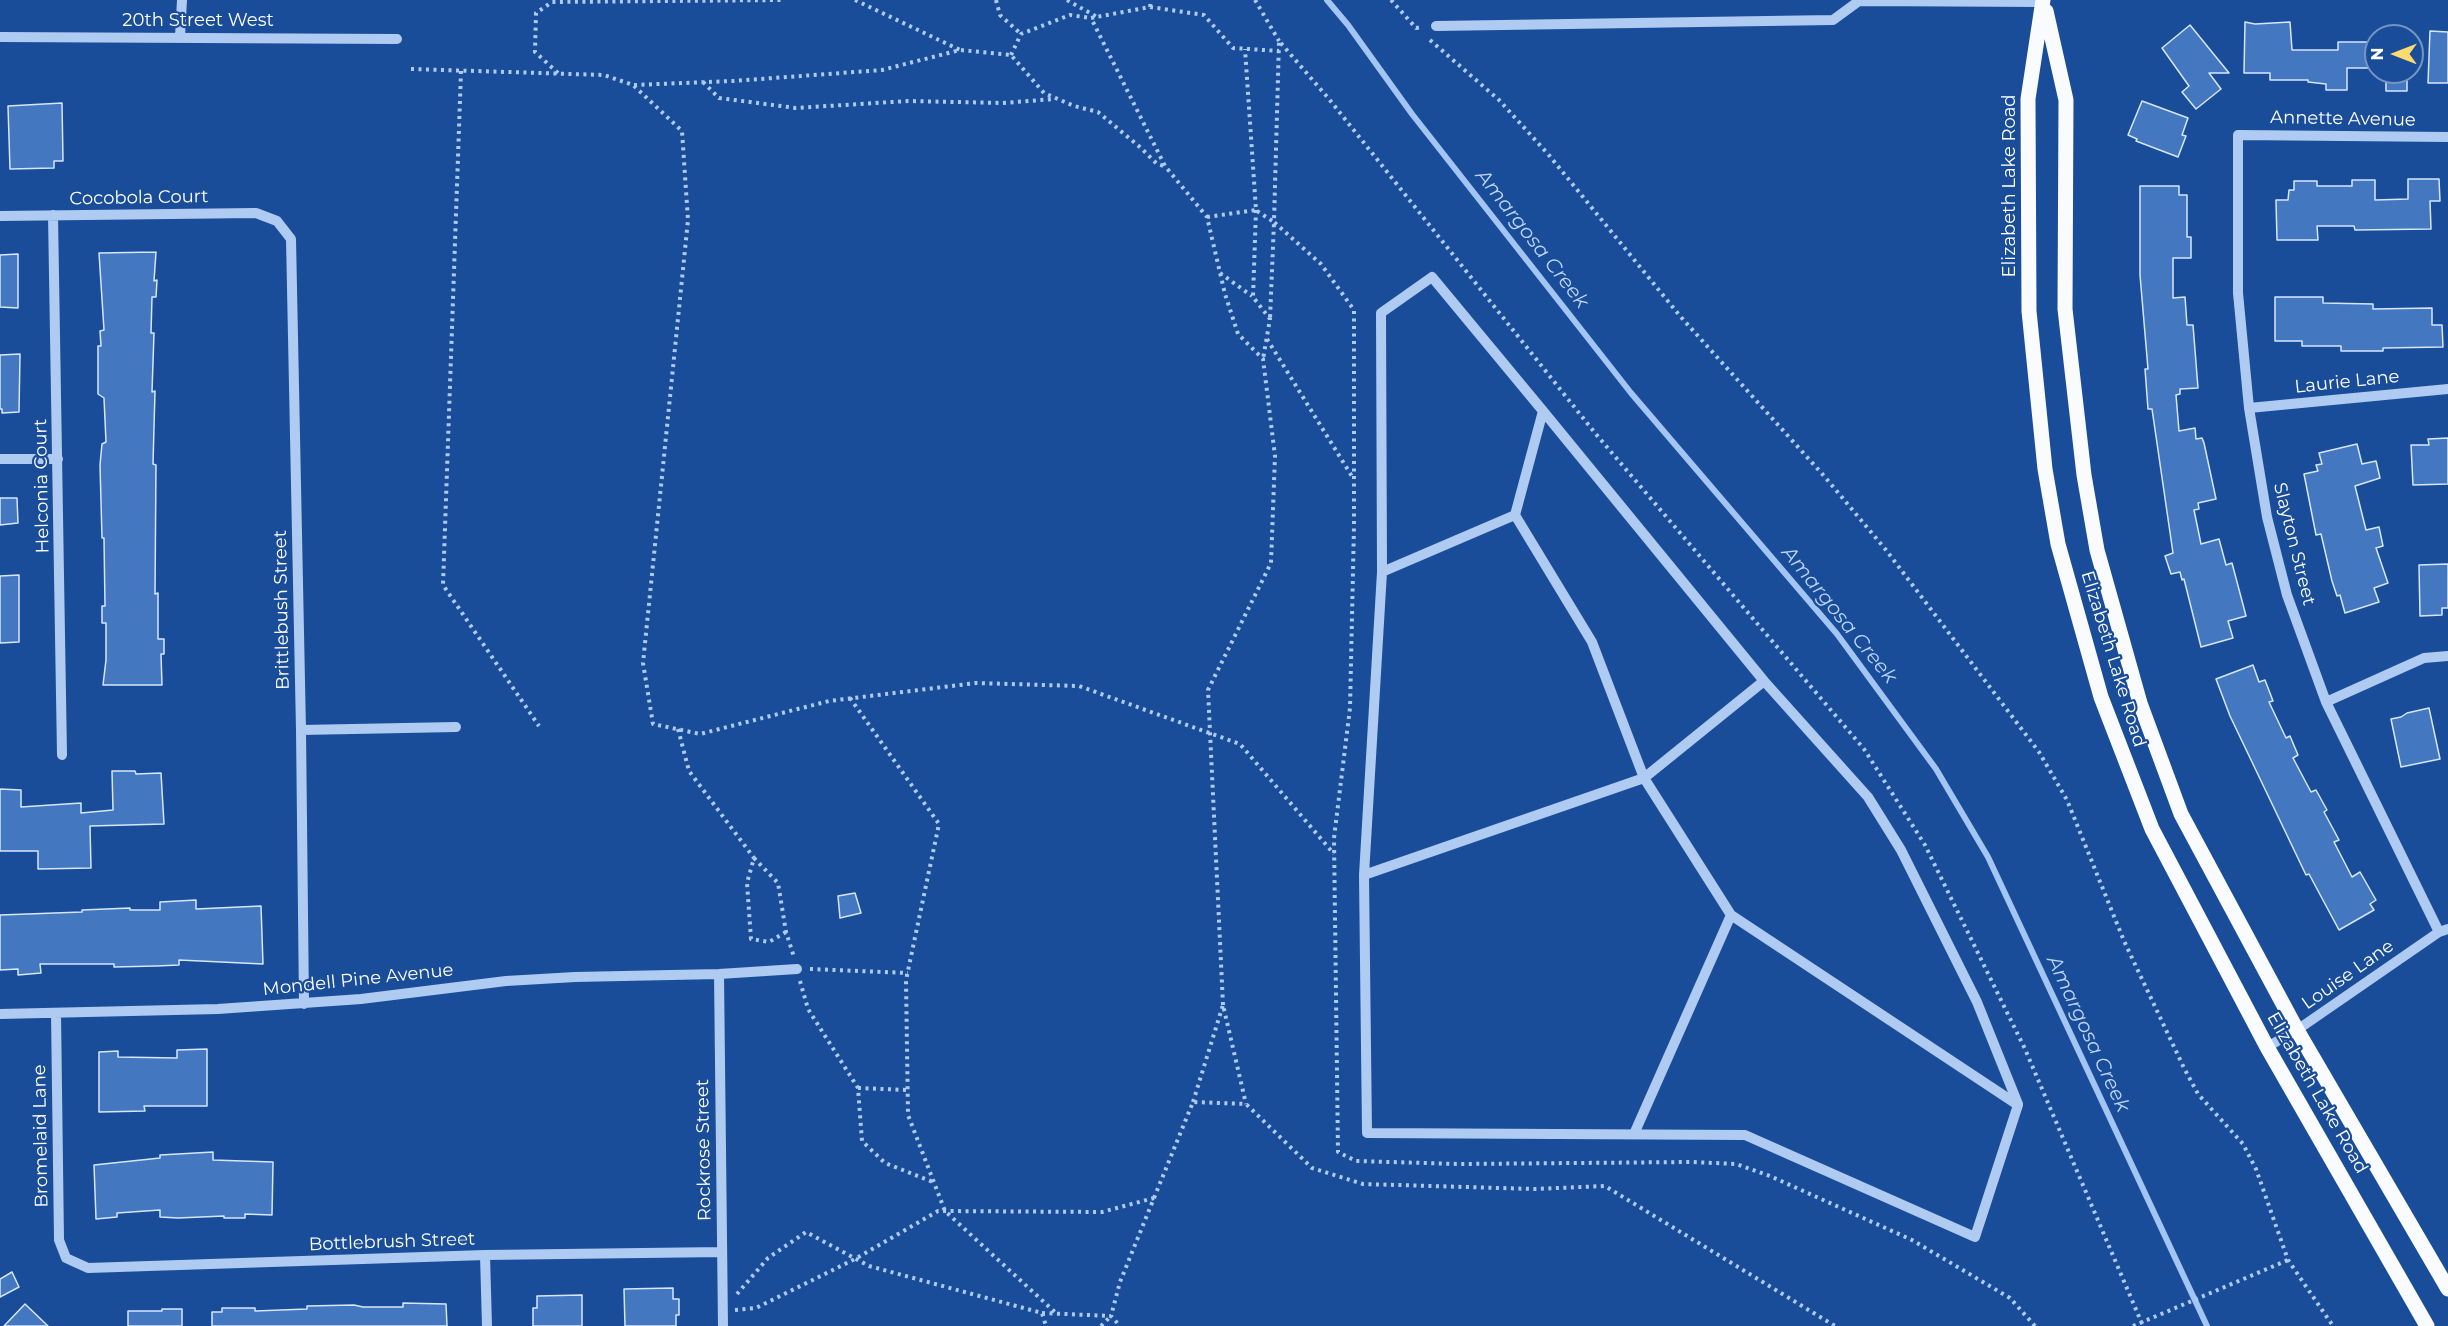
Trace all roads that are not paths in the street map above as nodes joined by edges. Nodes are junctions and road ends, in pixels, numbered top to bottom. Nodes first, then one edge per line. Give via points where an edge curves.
1 (182, 0) edge
2 (1859, 1) edge
3 (2043, 1) edge
4 (1436, 26) road end
5 (0, 36) edge
6 (180, 37) junction
7 (397, 39) dead end
8 (2238, 135) joint
9 (2448, 137) edge
10 (53, 215) junction
11 (0, 216) edge
12 (276, 221) joint
13 (2448, 388) edge
14 (2249, 408) junction
15 (1543, 411) junction
16 (0, 459) edge
17 (58, 459) junction
18 (1515, 515) junction
19 (1382, 572) junction
20 (2448, 656) edge
21 (1764, 681) junction
22 (2326, 702) junction
23 (456, 727) dead end
24 (301, 730) junction
25 (62, 755) dead end
26 (1644, 778) junction
27 (1364, 875) junction
28 (1731, 915) junction
29 (2443, 931) edge
30 (797, 969) road end
31 (719, 974) junction
32 (304, 1004) junction
33 (57, 1013) junction
34 (0, 1014) edge
35 (2297, 1030) junction
36 (2267, 1047) junction
37 (2018, 1105) junction
38 (1634, 1134) junction
39 (722, 1252) junction
40 (485, 1255) junction
41 (66, 1258) joint
42 (2448, 1290) edge
43 (487, 1326) edge
44 (723, 1326) edge
45 (2427, 1326) edge

1 - 6 street
2 - 3 street
2 - 4 street via 1833,20
3 - 35 main road, Elizabeth Lake Road via 2066,100 2065,309 2084,475 2097,550 2140,704 2181,814
3 - 36 main road, Elizabeth Lake Road via 2028,99 2029,311 2045,469 2058,544 2101,697 2152,829
5 - 6 street, 20th Street West
6 - 7 street, 20th Street West
8 - 9 street, Annette Avenue
8 - 14 street, Slayton Street via 2238,293
10 - 11 street, Cocobola Court
10 - 12 street, Cocobola Court via 256,213
10 - 17 street, Helconia Court
12 - 24 street, Brittlebush Street via 291,239
13 - 14 street, Laurie Lane
14 - 22 street, Slayton Street via 2267,517 2284,584
15 - 18 street
15 - 19 street via 1432,277 1381,313
15 - 21 street
16 - 17 street
17 - 25 street, Helconia Court
18 - 19 street
18 - 26 street via 1592,642
19 - 27 street
20 - 22 street via 2424,658
21 - 26 street
21 - 37 street via 1868,797 1901,850 1977,1002
22 - 29 street, Slayton Street
23 - 24 street
24 - 32 street, Brittlebush Street
26 - 27 street
26 - 28 street
27 - 38 street via 1367,1133
28 - 37 street
28 - 38 street
29 - 35 street, Louise Lane
30 - 31 street, Mondell Pine Avenue
31 - 32 street, Mondell Pine Avenue via 506,981
31 - 39 street, Rockrose Street
32 - 33 street, Mondell Pine Avenue
33 - 34 street, Mondell Pine Avenue
33 - 41 street, Bromelaid Lane via 59,1240
35 - 36 street, Louise Lane
35 - 42 main road, Elizabeth Lake Road
36 - 45 main road, Elizabeth Lake Road
37 - 38 street via 1975,1237 1745,1135
39 - 40 street, Bottlebrush Street
39 - 44 street, Rockrose Street
40 - 41 street, Bottlebrush Street via 88,1269
40 - 43 street

